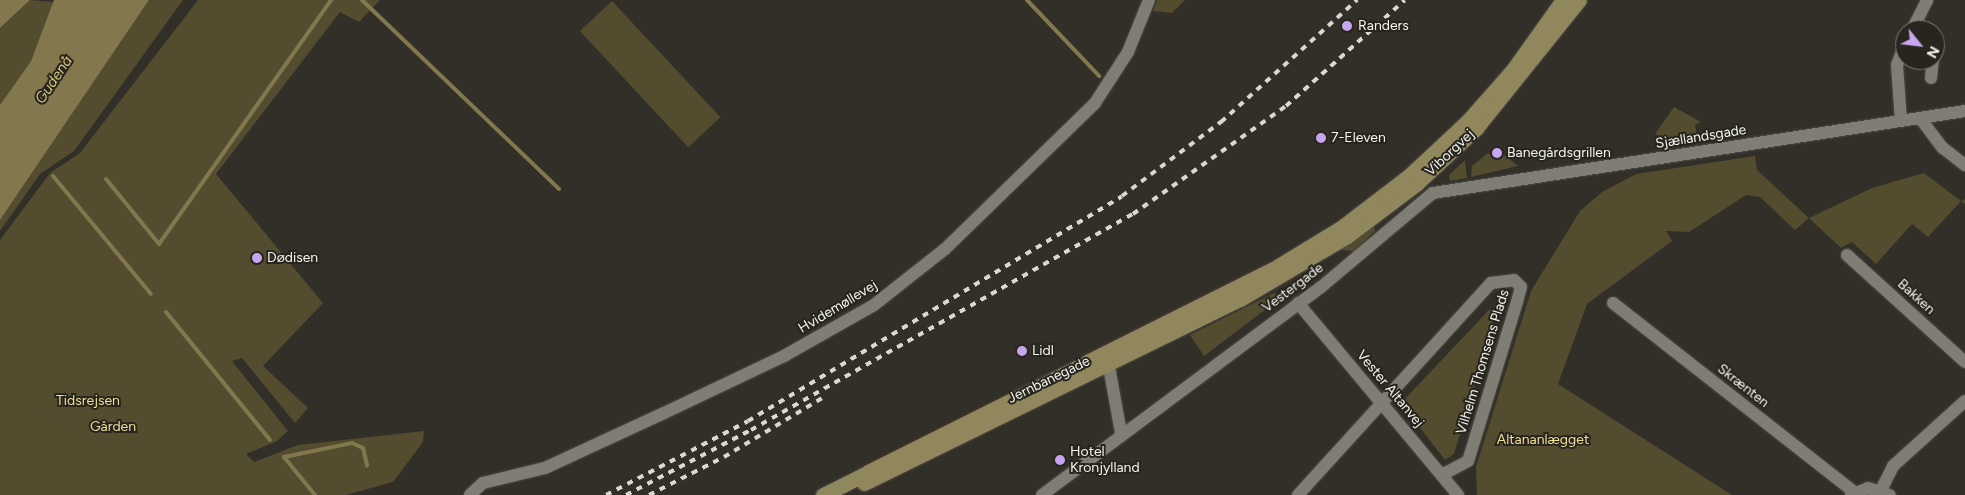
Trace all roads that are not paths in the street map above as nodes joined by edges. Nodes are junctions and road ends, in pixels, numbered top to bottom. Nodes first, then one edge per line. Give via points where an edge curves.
1 (1148, 0) edge
2 (1564, 0) edge
3 (1579, 0) edge
4 (1927, 0) edge
5 (1917, 20) edge
6 (1897, 70) edge
7 (1932, 70) edge
8 (1931, 78) dead end
9 (1965, 112) edge
10 (1920, 118) junction
11 (1901, 121) junction
12 (1965, 165) edge
13 (1487, 183) joint
14 (1847, 254) dead end
15 (1283, 270) junction
16 (1613, 303) dead end
17 (1298, 304) junction
18 (1104, 359) junction
19 (1965, 362) edge
20 (1381, 401) junction
21 (1965, 401) edge
22 (1121, 433) junction
23 (1442, 475) junction
24 (1886, 492) edge
25 (1457, 494) edge
26 (1853, 494) edge
27 (470, 495) edge
28 (823, 495) edge
29 (842, 495) edge
30 (1042, 495) edge
31 (1298, 495) edge

1 - 27 street, Hvidemøllevej via 1128,52 1095,102 945,249 874,305 784,356 544,468 484,483
2 - 15 main road, Viborgvej via 1499,87 1429,158
3 - 15 main road, Viborgvej via 1507,94 1436,167 1372,219
4 - 5 street
6 - 11 street
7 - 8 street
9 - 10 street, Sjællandsgade
10 - 11 street, Sjællandsgade
10 - 12 street via 1943,148
11 - 13 street, Sjællandsgade
13 - 17 street, Vestergade via 1427,195
14 - 19 street, Bakken
15 - 18 main road, Jernbanegade
16 - 26 street, Skrænten
17 - 20 street, Vester Altanvej
17 - 22 street, Vestergade
18 - 22 street
18 - 28 main road, Jernbanegade
18 - 29 main road, Jernbanegade
20 - 23 street, Vester Altanvej
20 - 23 street, Vilhelm Thomsens Plads via 1491,283 1503,278 1518,282 1517,302 1468,460
20 - 31 street
21 - 24 street via 1893,466
22 - 30 street, Vestergade
23 - 25 street, Vester Altanvej
24 - 26 street

